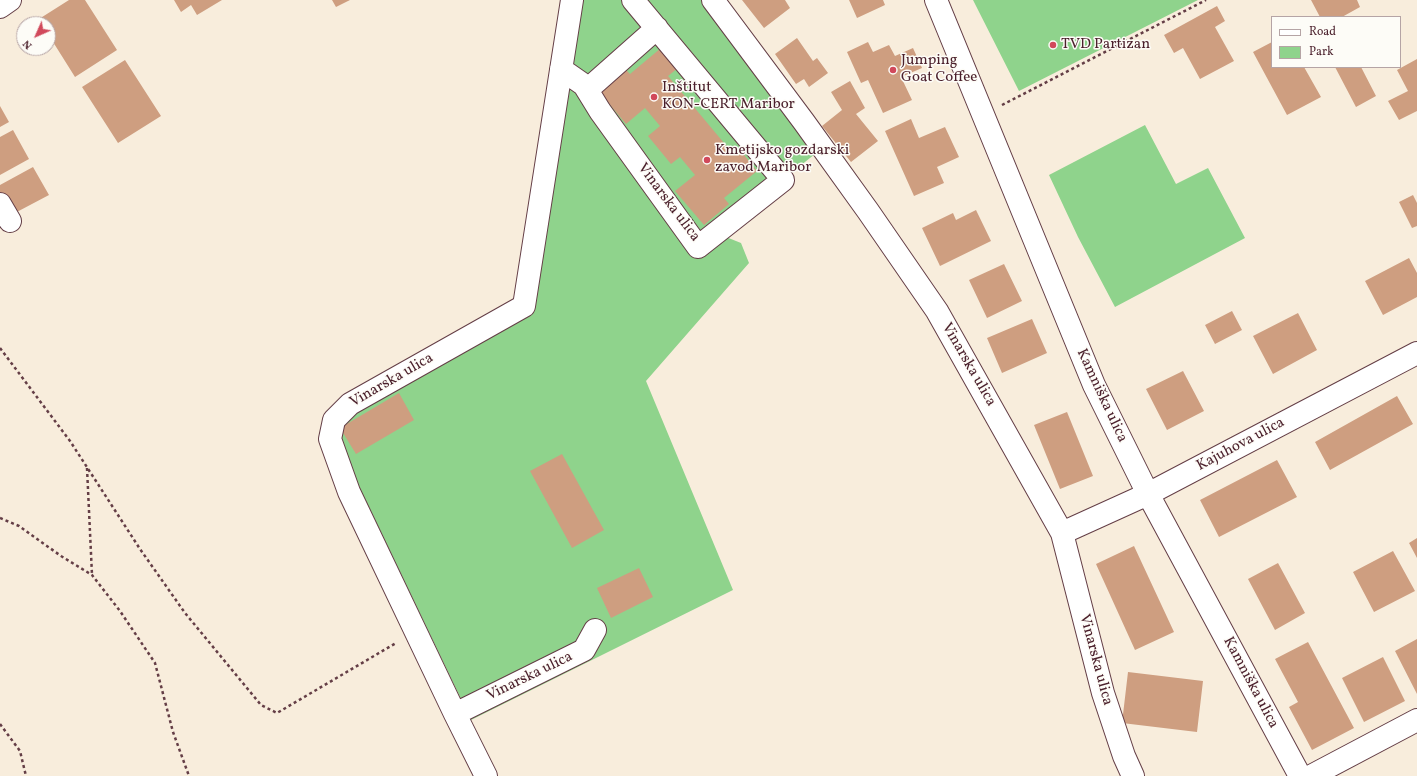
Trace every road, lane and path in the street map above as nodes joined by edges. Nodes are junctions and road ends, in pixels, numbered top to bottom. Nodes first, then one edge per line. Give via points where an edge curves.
1 (10, 0) edge
2 (572, 0) edge
3 (633, 0) edge
4 (712, 0) edge
5 (936, 0) edge
6 (1206, 0) edge
7 (0, 7) edge
8 (657, 28) junction
9 (561, 69) junction
10 (587, 90) junction
11 (982, 114) junction
12 (0, 348) edge
13 (1417, 353) edge
14 (87, 466) junction
15 (1148, 494) junction
16 (0, 518) edge
17 (1062, 533) junction
18 (92, 575) junction
19 (595, 630) dead end
20 (415, 631) junction
21 (455, 714) junction
22 (1417, 720) edge
23 (0, 724) edge
24 (26, 776) edge
25 (189, 776) edge
26 (486, 776) edge
27 (1133, 776) edge
28 (1300, 776) edge
29 (1311, 776) edge

1 - 7 street
2 - 9 street, Vinarska ulica
3 - 8 street, Vinarska ulica
4 - 17 street, Vinarska ulica via 804,122 937,311
5 - 11 street, Kamniška ulica
6 - 11 path
8 - 10 street
8 - 10 street, Vinarska ulica via 783,180 698,247
9 - 10 street, Vinarska ulica via 584,85
9 - 20 street, Vinarska ulica via 524,306 350,404 334,420 330,439 349,492
11 - 15 street, Kamniška ulica via 1094,385
12 - 14 path
13 - 15 street, Kajuhova ulica
14 - 18 path
14 - 20 path via 140,550 185,613 261,705 277,713
15 - 17 street, Kajuhova ulica
15 - 28 street, Kamniška ulica
16 - 18 path via 19,526
17 - 27 street, Vinarska ulica via 1103,692
18 - 25 path via 155,663 173,732
19 - 21 street, Vinarska ulica via 584,650
20 - 21 street, Vinarska ulica
21 - 26 street, Vinarska ulica
22 - 29 street
23 - 24 path via 20,751

